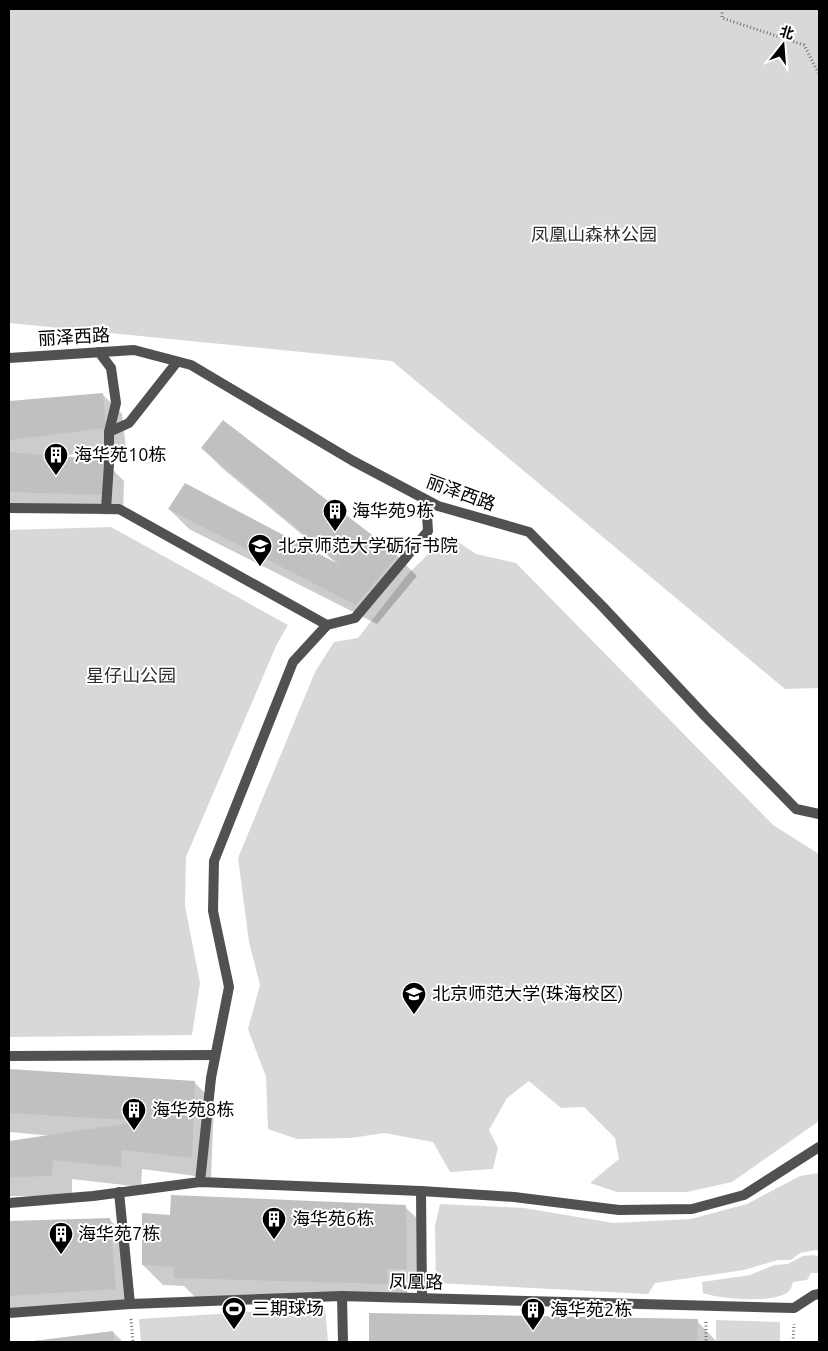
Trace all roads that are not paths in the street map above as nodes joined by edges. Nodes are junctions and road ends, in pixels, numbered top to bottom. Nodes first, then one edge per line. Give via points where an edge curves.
1 (99, 352) junction
2 (9, 358) edge
3 (176, 362) junction
4 (108, 432) junction
5 (426, 500) junction
6 (9, 508) edge
7 (106, 509) junction
8 (327, 624) junction
9 (819, 814) edge
10 (215, 1055) junction
11 (9, 1056) edge
12 (819, 1147) edge
13 (200, 1182) junction
14 (421, 1191) junction
15 (119, 1192) junction
16 (9, 1203) edge
17 (819, 1294) edge
18 (342, 1296) junction
19 (422, 1298) junction
20 (130, 1304) junction
21 (9, 1313) edge
22 (343, 1342) edge

1 - 2 street, 丽泽西路
1 - 3 street, 丽泽西路 via 134,350
1 - 4 street via 112,368 116,403
3 - 4 street via 129,423
3 - 5 street, 丽泽西路 via 191,366
4 - 7 street via 110,464
5 - 8 street via 428,531 354,618
5 - 9 street, 丽泽西路 via 529,532 796,809
6 - 7 street
7 - 8 street via 119,509
8 - 10 street via 293,662 214,861 213,911 229,987
10 - 11 street
10 - 13 street
12 - 14 street via 744,1195 692,1208 619,1210 514,1197
13 - 14 street
13 - 15 street
14 - 19 street
15 - 16 street
15 - 20 street
17 - 19 street, 凤凰路 via 794,1308
18 - 19 street, 凤凰路
18 - 20 street, 凤凰路
18 - 22 street
20 - 21 street, 凤凰路

